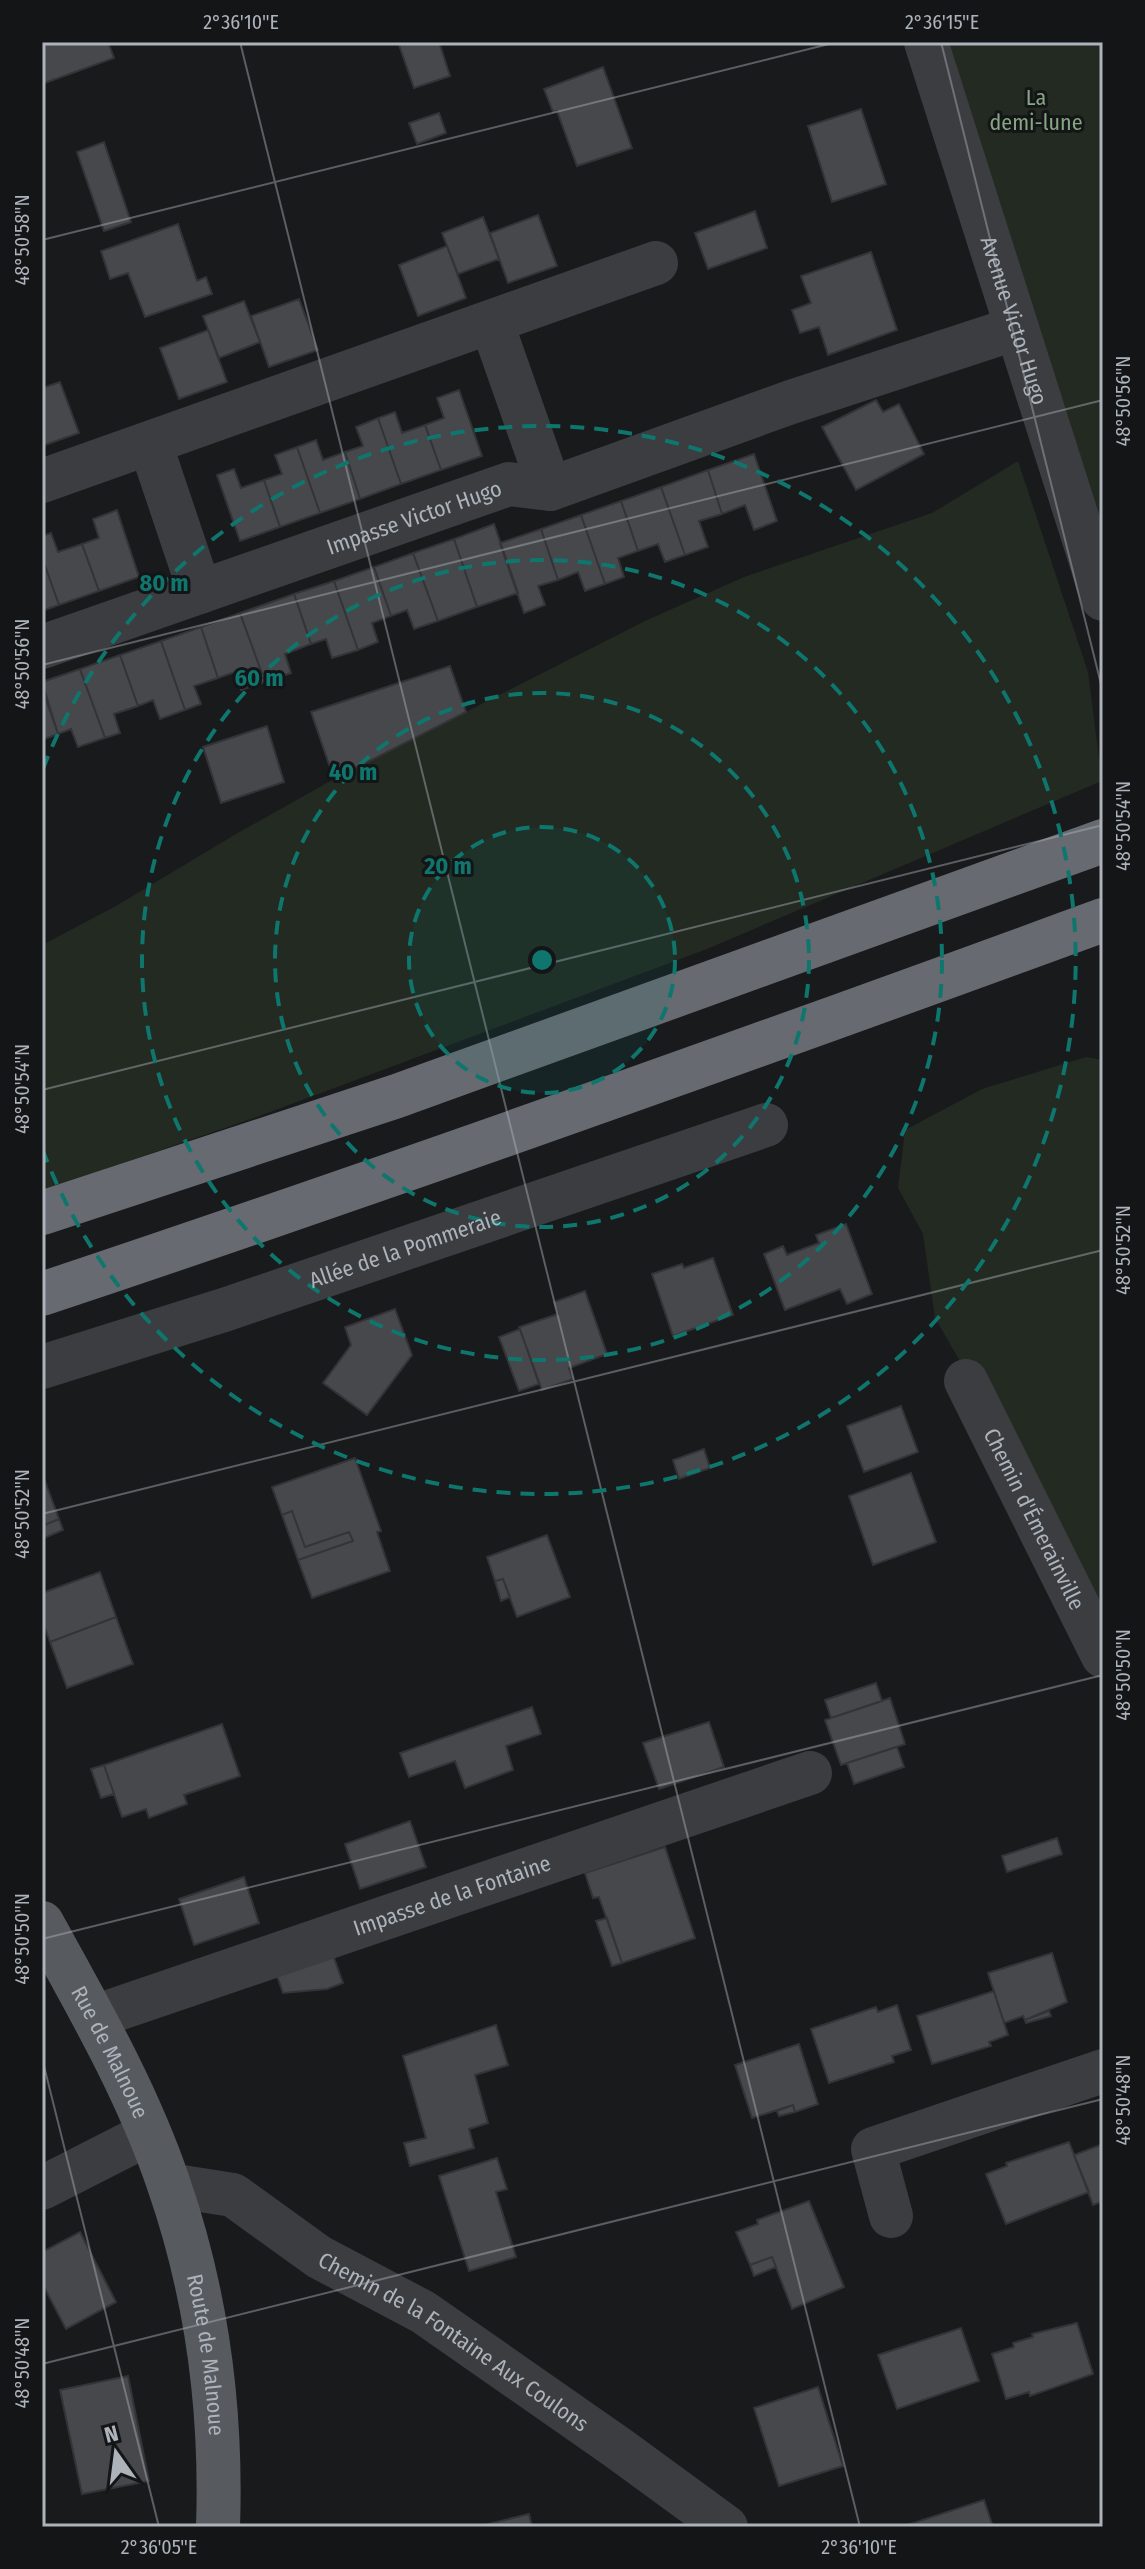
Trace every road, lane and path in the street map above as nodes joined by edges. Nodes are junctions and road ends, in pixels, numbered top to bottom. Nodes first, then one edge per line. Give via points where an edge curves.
1 (926, 42) edge
2 (656, 263) dead end
3 (1017, 328) junction
4 (498, 341) dead end
5 (156, 461) dead end
6 (42, 481) edge
7 (550, 489) junction
8 (200, 592) junction
9 (1103, 599) edge
10 (42, 647) edge
11 (1103, 841) edge
12 (1103, 920) edge
13 (766, 1125) dead end
14 (42, 1213) edge
15 (42, 1294) edge
16 (42, 1367) edge
17 (966, 1381) dead end
18 (1103, 1656) edge
19 (810, 1773) dead end
20 (42, 1923) edge
21 (94, 2017) junction
22 (1103, 2071) edge
23 (148, 2134) junction
24 (169, 2185) junction
25 (42, 2188) edge
26 (891, 2216) dead end
27 (218, 2527) edge
28 (726, 2527) edge

1 - 3 street, Avenue Victor Hugo
2 - 6 street
3 - 7 street, Impasse Victor Hugo
3 - 9 street, Avenue Victor Hugo
4 - 7 street
5 - 8 street
7 - 8 street, Impasse Victor Hugo via 509,484
8 - 10 street, Impasse Victor Hugo
11 - 14 highway via 397,1096
12 - 15 highway via 341,1193
13 - 16 street, Allée de la Pommeraie
17 - 18 street, Chemin d'Émerainville
19 - 21 street, Impasse de la Fontaine
20 - 21 main road, Rue de Malnoue
21 - 23 main road, Rue de Malnoue
22 - 26 street via 873,2149
23 - 24 main road, Rue de Malnoue
23 - 25 street
24 - 27 main road, Route de Malnoue via 204,2316 217,2422
24 - 28 street, Chemin de la Fontaine Aux Coulons via 233,2195 319,2257 423,2312

